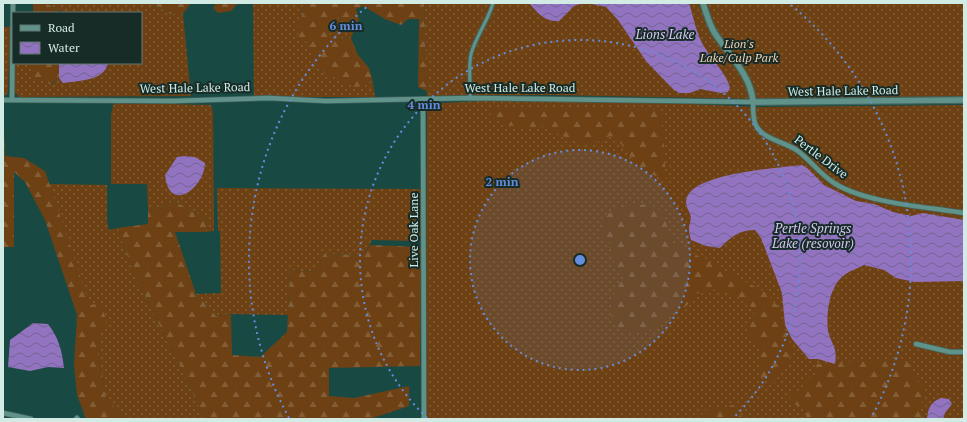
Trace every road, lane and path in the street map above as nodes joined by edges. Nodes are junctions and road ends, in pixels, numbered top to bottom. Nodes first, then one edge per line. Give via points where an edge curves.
1 (493, 3) edge
2 (703, 3) edge
3 (12, 64) edge
4 (470, 98) junction
5 (423, 99) junction
6 (3, 100) edge
7 (12, 100) junction
8 (964, 100) edge
9 (753, 102) junction
10 (964, 212) edge
11 (916, 344) dead end
12 (964, 352) edge
13 (3, 413) edge
14 (30, 419) edge
15 (424, 419) edge

1 - 4 street via 471,53
2 - 9 street, Pertle Drive via 713,30 751,88
3 - 7 street
4 - 5 street, West Hale Lake Road
4 - 9 street, West Hale Lake Road
5 - 7 street, West Hale Lake Road
5 - 15 street, Live Oak Lane
6 - 7 street, West Hale Lake Road
8 - 9 street, West Hale Lake Road
9 - 10 street, Pertle Drive via 757,128 763,134 798,151 823,175 842,188 888,201
11 - 12 street via 950,352
13 - 14 street

